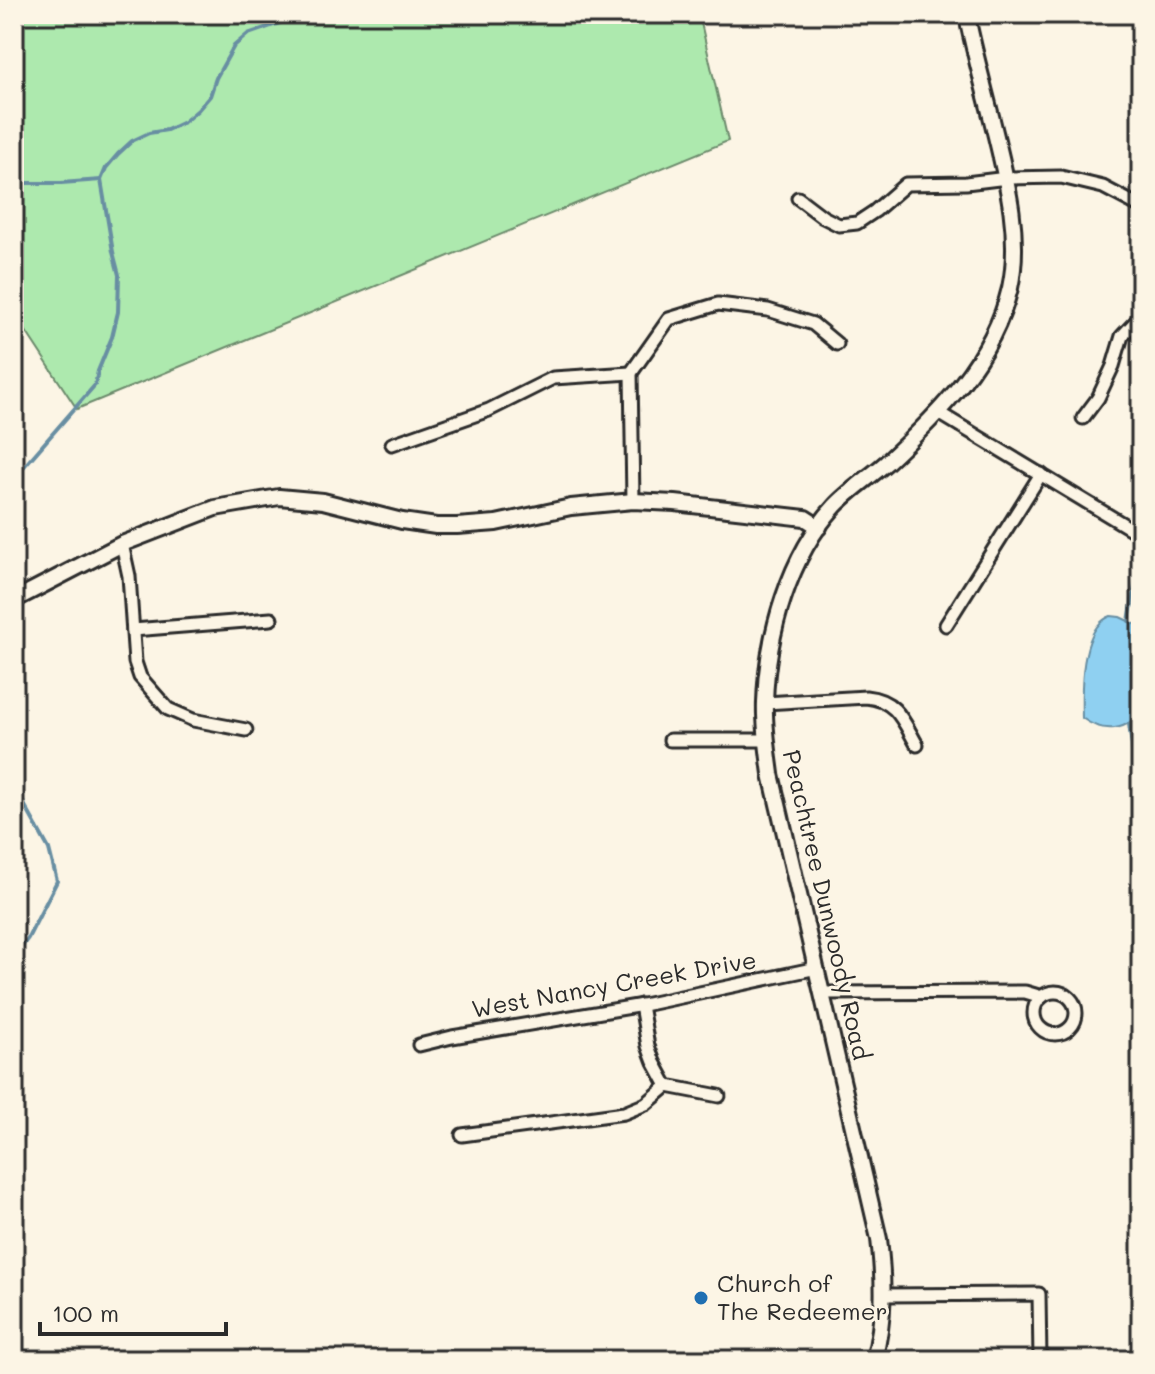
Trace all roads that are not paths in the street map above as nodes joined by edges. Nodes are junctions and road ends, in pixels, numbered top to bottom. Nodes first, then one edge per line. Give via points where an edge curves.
1 (968, 14) edge
2 (1007, 178) junction
3 (798, 198) dead end
4 (1141, 207) edge
5 (1141, 316) edge
6 (837, 344) dead end
7 (631, 373) junction
8 (939, 413) junction
9 (1083, 418) dead end
10 (392, 444) dead end
11 (1041, 474) junction
12 (633, 501) junction
13 (819, 527) junction
14 (1141, 535) edge
15 (122, 544) junction
16 (14, 600) edge
17 (271, 619) dead end
18 (946, 625) dead end
19 (133, 630) junction
20 (765, 703) junction
21 (246, 730) dead end
22 (670, 740) dead end
23 (767, 740) junction
24 (917, 745) dead end
25 (817, 968) junction
26 (823, 993) junction
27 (1042, 997) dead end
28 (641, 1005) junction
29 (419, 1045) dead end
30 (667, 1086) junction
31 (719, 1096) dead end
32 (462, 1135) dead end
33 (884, 1295) junction
34 (874, 1360) edge
35 (1040, 1360) edge

1 - 2 main road, Peachtree Dunwoody Road
2 - 3 street via 906,184 857,223 839,225
2 - 4 street via 1061,177 1103,187
2 - 8 main road, Peachtree Dunwoody Road via 1013,224 1010,286 984,353
5 - 9 street via 1122,336 1098,398
6 - 7 street via 813,324 768,310 718,304 669,319
7 - 10 street via 553,378 489,410
7 - 12 street
8 - 11 street
8 - 13 main road, Peachtree Dunwoody Road via 836,505
11 - 14 street
11 - 18 street
12 - 13 main road via 805,518
12 - 15 main road via 496,523 436,526 323,501 279,497 215,508
13 - 20 main road, Peachtree Dunwoody Road via 782,601
15 - 16 main road
15 - 19 street
17 - 19 street
19 - 21 street via 140,677 168,709 193,720
20 - 23 main road, Peachtree Dunwoody Road
20 - 24 street via 877,698 896,710
22 - 23 street
23 - 25 main road, Peachtree Dunwoody Road
25 - 26 main road, Peachtree Dunwoody Road
25 - 28 street, West Nancy Creek Drive
26 - 27 street via 1025,992
26 - 33 main road, Peachtree Dunwoody Road via 879,1239
28 - 29 street, West Nancy Creek Drive
28 - 30 street via 648,1046
30 - 31 street
30 - 32 street via 646,1104 624,1113
33 - 34 main road, Peachtree Dunwoody Road
33 - 35 street via 1039,1294

